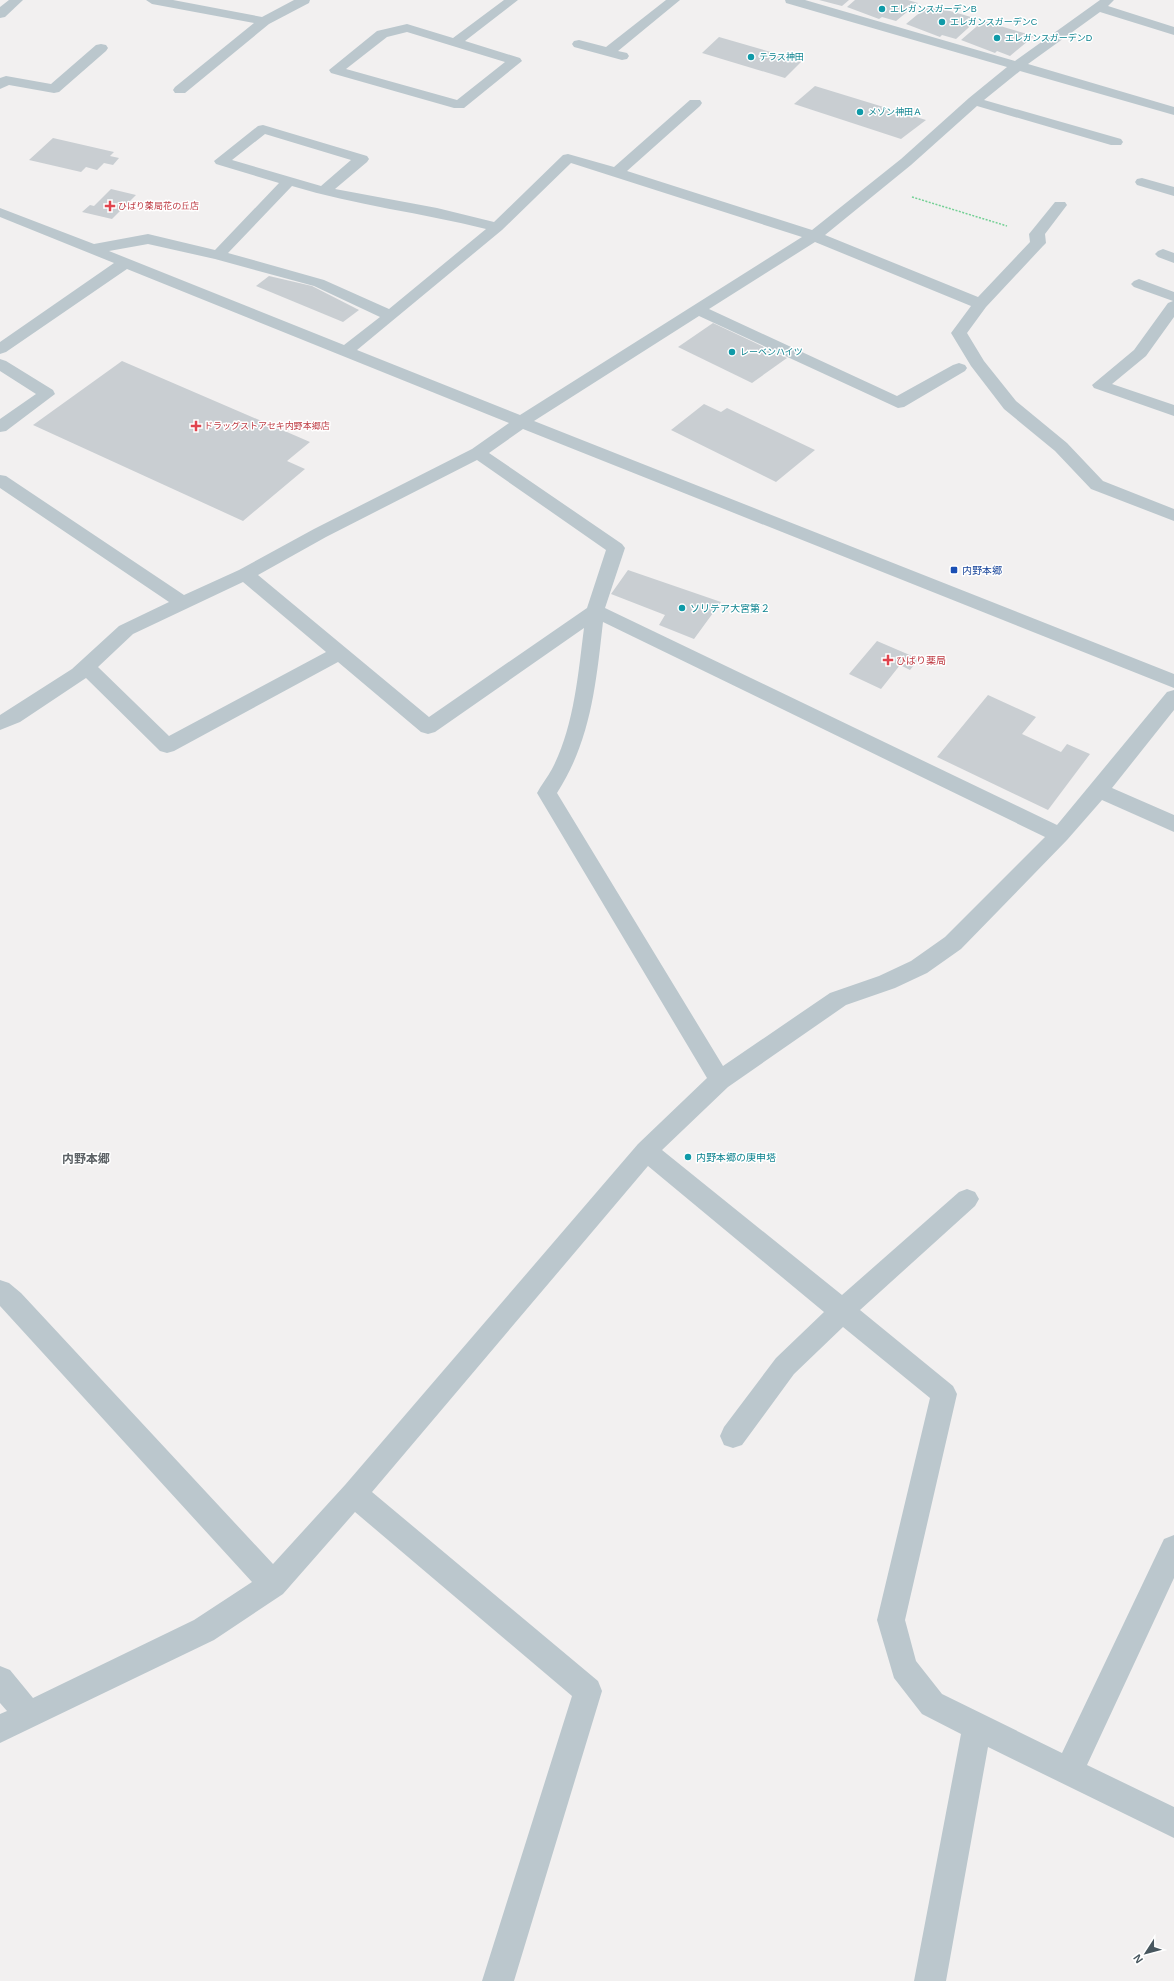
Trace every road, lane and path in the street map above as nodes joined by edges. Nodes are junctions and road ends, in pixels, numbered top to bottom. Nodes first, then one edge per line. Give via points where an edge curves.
1 (17, 0) edge
2 (152, 0) edge
3 (304, 0) edge
4 (512, 0) edge
5 (674, 0) edge
6 (792, 0) edge
7 (1103, 4) edge
8 (0, 14) edge
9 (264, 21) junction
10 (1174, 30) edge
11 (456, 42) junction
12 (579, 44) dead end
13 (102, 48) dead end
14 (608, 52) junction
15 (625, 57) dead end
16 (1017, 66) junction
17 (0, 85) edge
18 (180, 90) dead end
19 (974, 101) junction
20 (695, 103) dead end
21 (1174, 111) edge
22 (1116, 142) dead end
23 (617, 172) junction
24 (288, 182) junction
25 (1142, 182) dead end
26 (876, 186) junction
27 (323, 191) junction
28 (1174, 192) edge
29 (1060, 205) dead end
30 (0, 212) edge
31 (497, 227) junction
32 (1037, 234) junction
33 (814, 236) junction
34 (94, 249) junction
35 (218, 255) junction
36 (126, 262) junction
37 (1139, 284) dead end
38 (1174, 297) edge
39 (980, 304) junction
40 (1174, 306) edge
41 (698, 310) junction
42 (391, 316) junction
43 (0, 349) edge
44 (346, 351) junction
45 (0, 364) edge
46 (959, 368) dead end
47 (1174, 411) edge
48 (521, 422) junction
49 (0, 426) edge
50 (478, 453) junction
51 (0, 480) edge
52 (1174, 515) edge
53 (245, 574) junction
54 (183, 603) junction
55 (595, 611) junction
56 (339, 653) junction
57 (86, 667) junction
58 (1174, 681) edge
59 (1174, 696) edge
60 (0, 723) edge
61 (1099, 790) junction
62 (1174, 824) edge
63 (1060, 834) junction
64 (720, 1080) junction
65 (646, 1151) junction
66 (967, 1199) dead end
67 (0, 1291) edge
68 (842, 1311) junction
69 (733, 1436) dead end
70 (354, 1494) junction
71 (1174, 1548) edge
72 (273, 1584) junction
73 (0, 1680) edge
74 (28, 1715) junction
75 (977, 1726) junction
76 (0, 1729) edge
77 (1069, 1771) junction
78 (1174, 1823) edge
79 (498, 1981) edge
80 (930, 1981) edge

1 - 8 street
2 - 9 street
3 - 9 street
4 - 11 street
5 - 14 street
6 - 16 street
7 - 10 street
7 - 16 street
9 - 18 street
11 - 11 street via 515,61 459,106 336,70 382,34 407,28
12 - 14 street
13 - 17 street via 54,88 6,80
14 - 15 street
16 - 19 street
16 - 21 street
19 - 22 street
19 - 26 street
20 - 23 street
23 - 31 street via 568,158
23 - 33 street
24 - 27 street
24 - 27 street via 221,161 263,129 362,159
24 - 35 street
25 - 28 street
26 - 32 path
26 - 33 street
27 - 31 street via 437,212
29 - 32 street
30 - 34 street
31 - 42 street
32 - 39 street via 1038,243
33 - 39 street
33 - 41 street
34 - 35 street via 148,239
34 - 36 street
35 - 42 street via 319,283
36 - 43 street
36 - 44 street
37 - 38 street
39 - 52 street via 959,333 977,363 1010,405 1061,447 1097,484
40 - 47 street via 1140,353 1100,385
41 - 46 street via 898,403
41 - 48 street
42 - 44 street
44 - 48 street
45 - 49 street via 47,394
48 - 50 street
48 - 58 street
50 - 53 street
50 - 55 street via 616,548
51 - 54 street
53 - 54 street
53 - 56 street
54 - 57 street via 126,630
55 - 56 street via 428,727
55 - 63 street
55 - 64 street via 585,695 572,745 561,771 547,792
56 - 57 street via 167,746
57 - 60 street via 20,713
59 - 61 street
61 - 62 street
61 - 63 street
63 - 64 street via 954,943 919,967 887,982 838,999
64 - 65 street
65 - 68 street
65 - 70 street
66 - 68 street
67 - 72 street via 17,1306
68 - 69 street via 785,1366
68 - 75 street via 944,1394 891,1620 904,1668 932,1704
70 - 72 street
70 - 79 street via 588,1691
71 - 77 street
72 - 74 street via 204,1630
73 - 74 street
74 - 76 street
75 - 77 street
75 - 80 street
77 - 78 street

